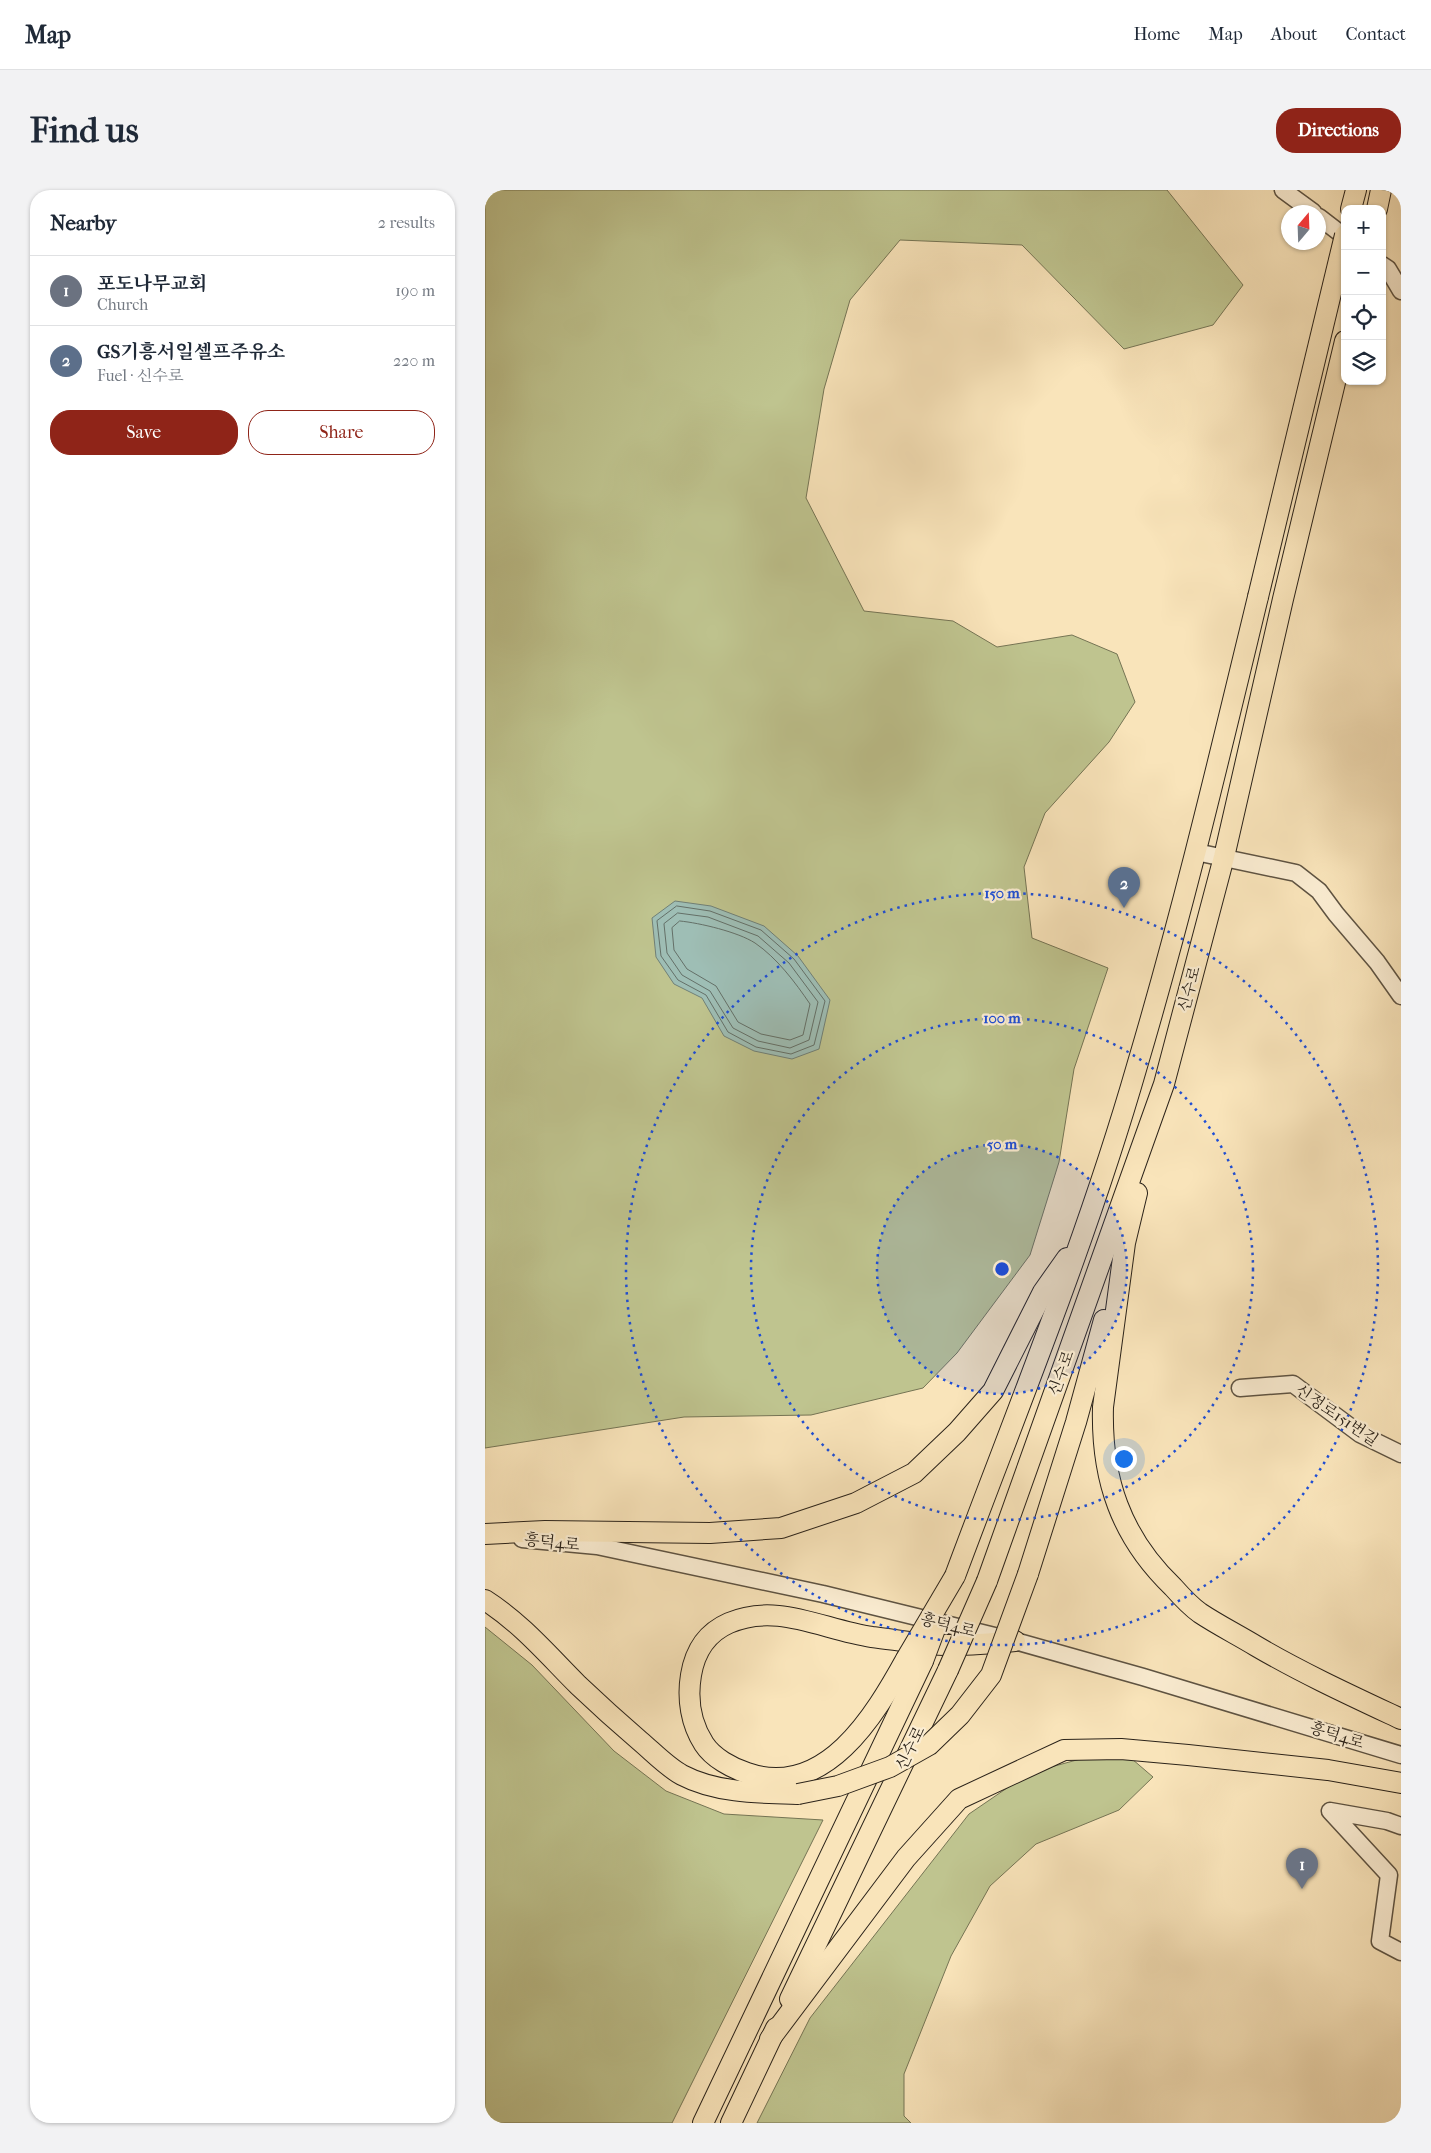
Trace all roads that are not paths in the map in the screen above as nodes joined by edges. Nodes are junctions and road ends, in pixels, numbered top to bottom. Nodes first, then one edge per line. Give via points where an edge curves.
1 (1283, 190) edge
2 (1355, 190) edge
3 (1381, 190) edge
4 (1303, 205) edge
5 (1352, 205) edge
6 (1378, 205) edge
7 (1326, 222) edge
8 (1341, 233) edge
9 (1342, 250) edge
10 (1386, 268) edge
11 (1401, 292) edge
12 (1341, 358) edge
13 (1197, 852) junction
14 (1224, 857) junction
15 (1401, 996) edge
16 (1164, 1084) junction
17 (1084, 1234) junction
18 (1125, 1243) junction
19 (1240, 1388) dead end
20 (1401, 1454) edge
21 (485, 1535) edge
22 (485, 1600) edge
23 (1015, 1641) junction
24 (914, 1660) junction
25 (1401, 1719) edge
26 (1401, 1755) edge
27 (1401, 1783) edge
28 (1401, 1826) edge
29 (1401, 1952) edge
30 (771, 2040) junction
31 (734, 2116) edge
32 (703, 2123) edge

1 - 4 street
2 - 5 main road
3 - 6 main road
7 - 8 street
9 - 13 main road, 신수로, bridge
10 - 11 street
12 - 14 main road, 신수로
13 - 14 street
13 - 17 main road, 신수로 via 1137,1068
14 - 15 street via 1296,873 1319,891
14 - 16 main road, 신수로
16 - 18 main road
16 - 30 main road, 신수로, bridge via 987,1581 948,1670
17 - 21 main road via 1043,1292 993,1391 957,1432 914,1473 856,1503 781,1528 710,1533 545,1531
17 - 24 main road, 신수로, bridge via 955,1576
18 - 22 main road, bridge via 1076,1422 1028,1574 991,1674 960,1715 929,1745 890,1768 838,1786 798,1794 761,1794 714,1786 681,1775 617,1722 537,1641
18 - 25 main road via 1106,1381 1103,1430 1105,1458 1123,1522 1159,1574 1199,1612 1283,1662
19 - 20 street, 신정로151번길 via 1293,1384 1360,1434
21 - 23 street, 흥덕4로 via 597,1546 708,1568
23 - 24 main road via 944,1644 869,1637 781,1615 751,1615 717,1628 698,1648 688,1694 694,1724 704,1745 728,1765 757,1776 798,1777 834,1756 854,1739
23 - 26 street, 흥덕4로
24 - 32 main road, 신수로
27 - 30 main road via 1328,1770 1188,1755 1121,1749 1064,1750 959,1799 906,1858
28 - 29 street via 1330,1811 1389,1875 1380,1941
30 - 31 main road, 신수로

